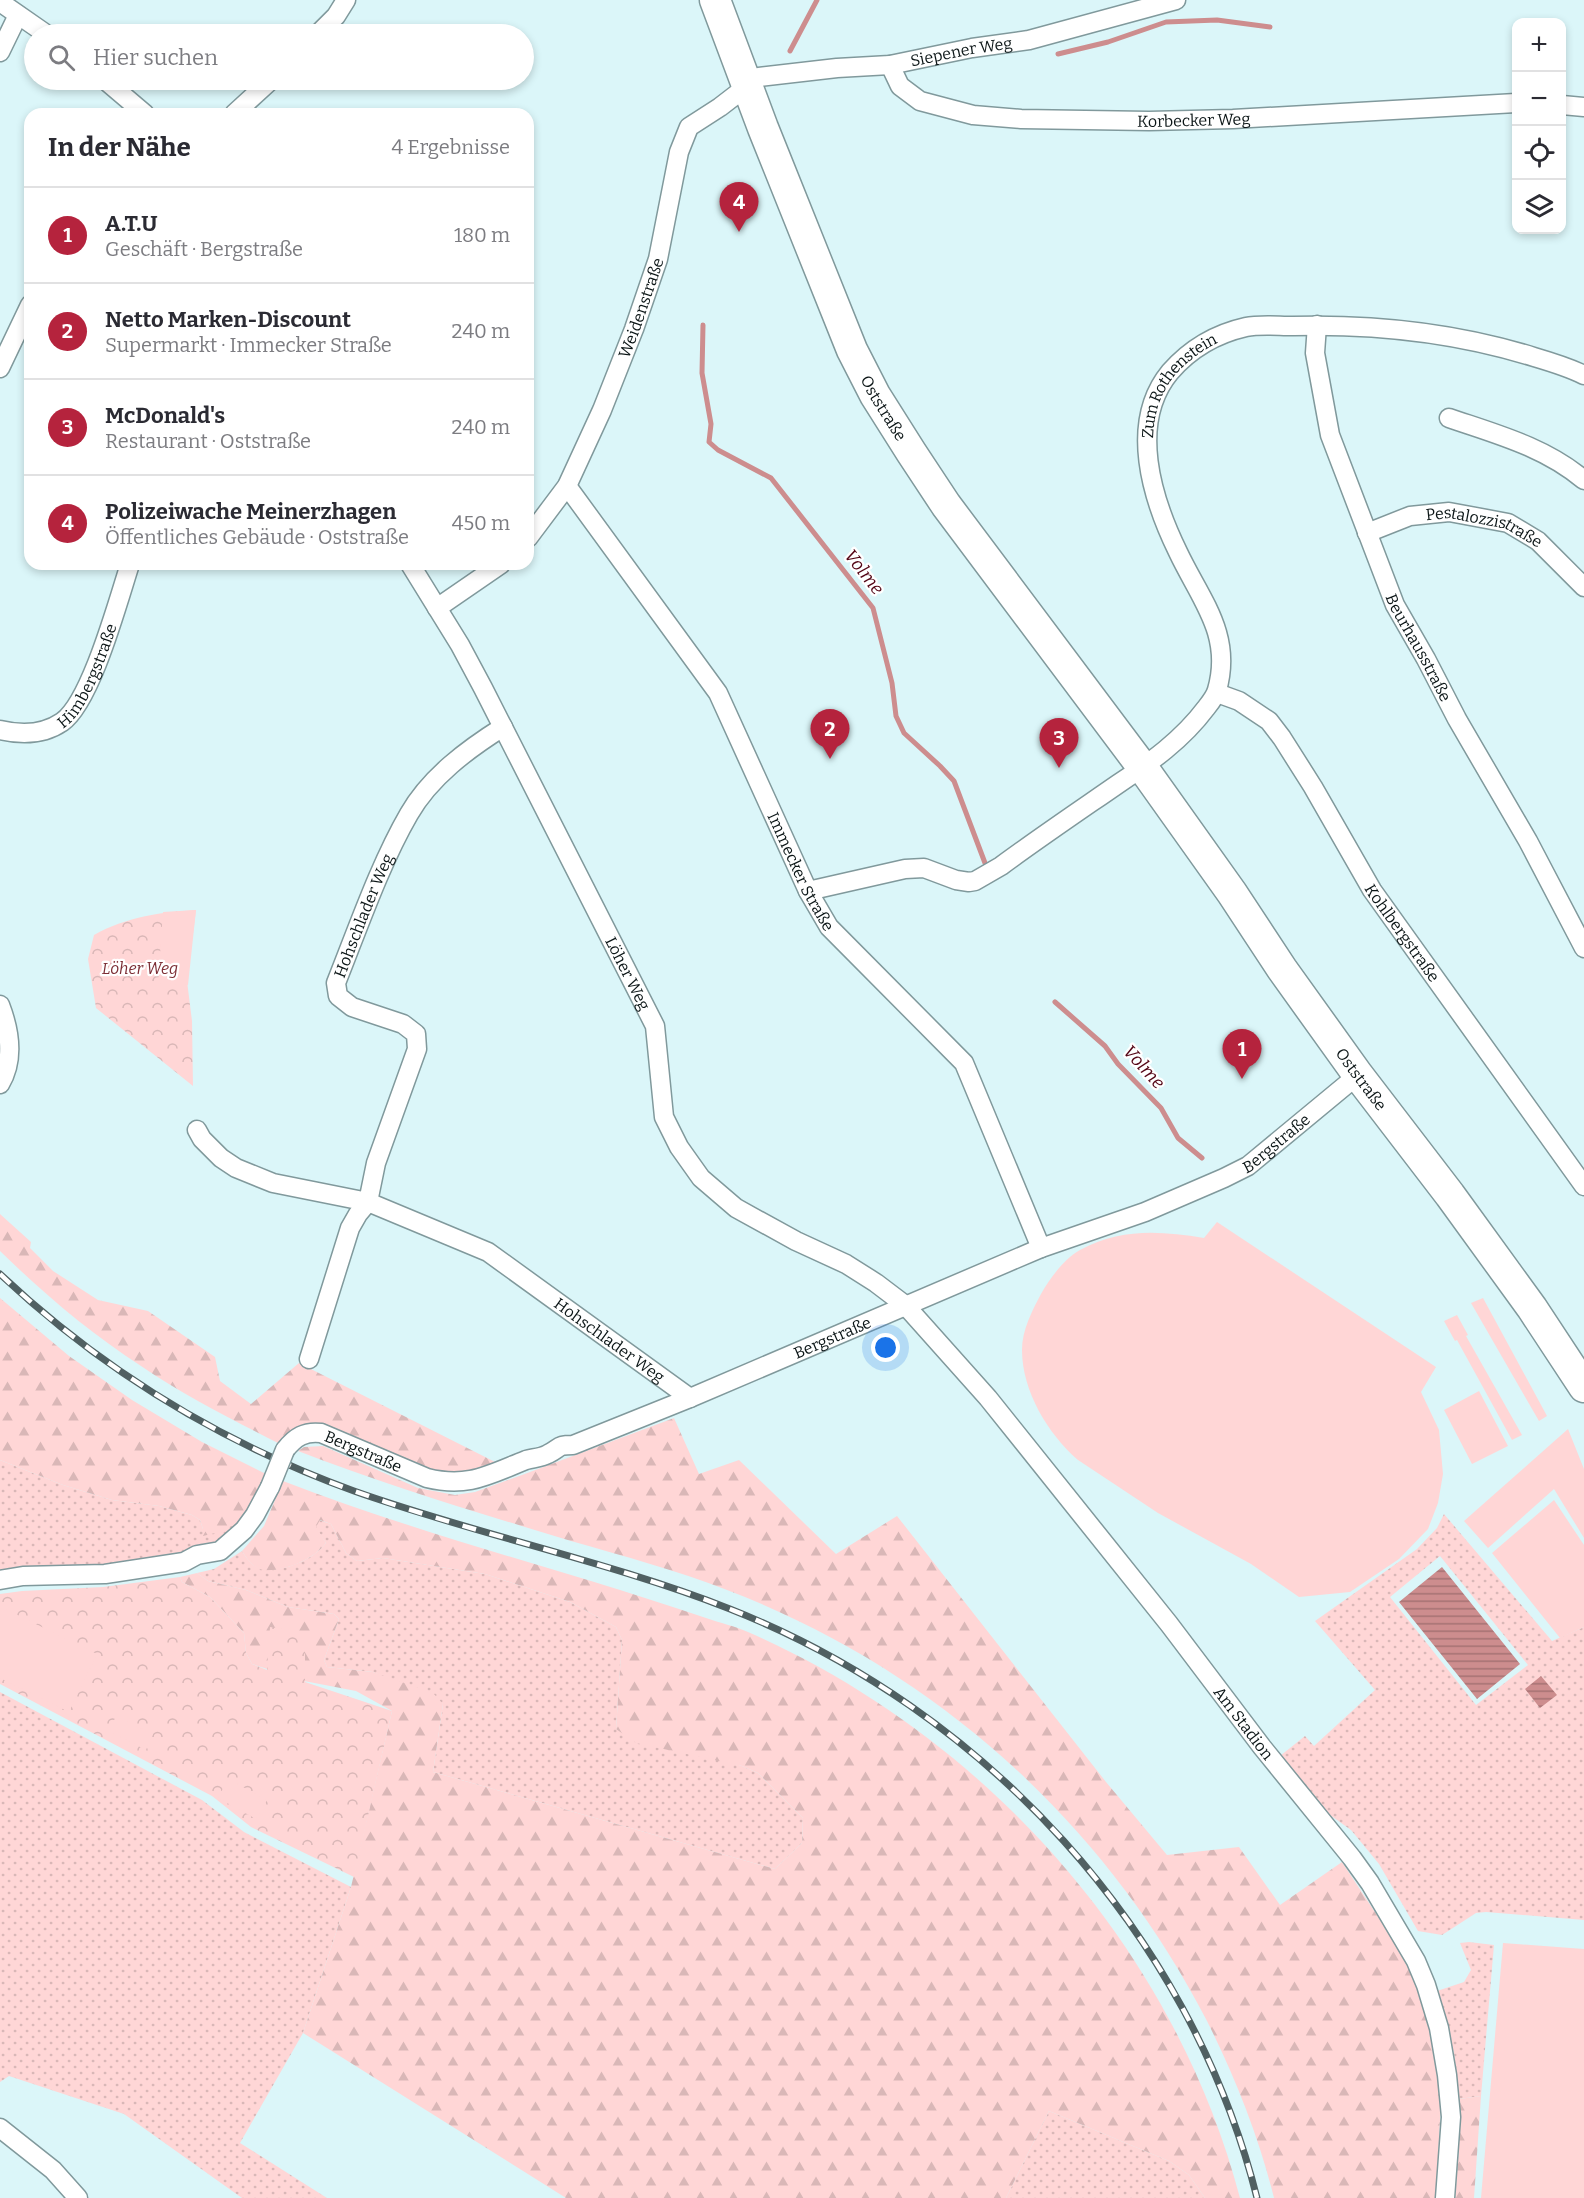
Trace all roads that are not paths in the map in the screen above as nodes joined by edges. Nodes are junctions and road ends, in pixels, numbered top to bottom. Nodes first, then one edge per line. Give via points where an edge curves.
1 (346, 0) edge
2 (715, 0) edge
3 (1176, 0) edge
4 (0, 2) edge
5 (18, 15) junction
6 (31, 24) edge
7 (328, 24) edge
8 (0, 52) edge
9 (890, 65) junction
10 (747, 87) junction
11 (116, 90) edge
12 (260, 90) edge
13 (1512, 103) edge
14 (1566, 105) edge
15 (1584, 107) edge
16 (136, 108) edge
17 (241, 108) edge
18 (24, 318) edge
19 (1317, 325) junction
20 (0, 368) edge
21 (1584, 375) edge
22 (1449, 418) dead end
23 (1584, 480) edge
24 (567, 486) junction
25 (534, 530) edge
26 (1367, 533) junction
27 (128, 570) edge
28 (415, 570) edge
29 (492, 570) edge
30 (1583, 584) edge
31 (437, 608) junction
32 (1217, 693) junction
33 (503, 727) junction
34 (0, 730) edge
35 (1143, 768) junction
36 (808, 891) junction
37 (1584, 948) edge
38 (0, 1005) edge
39 (1358, 1075) junction
40 (0, 1084) edge
41 (197, 1130) dead end
42 (1584, 1186) edge
43 (368, 1202) junction
44 (1041, 1248) junction
45 (905, 1305) junction
46 (309, 1359) dead end
47 (1584, 1387) edge
48 (690, 1398) junction
49 (0, 1580) edge
50 (0, 2128) edge
51 (78, 2198) edge
52 (1445, 2198) edge

1 - 7 street
2 - 10 main road, Oststraße
3 - 9 street, Siepener Weg via 1029,40
4 - 5 street
5 - 6 street
5 - 8 street
9 - 10 street, Siepener Weg via 783,73 759,77
9 - 13 street, Korbecker Weg via 900,87 920,101 974,115 1021,119 1233,119
10 - 24 street, Weidenstraße via 689,127 679,152 658,259 614,380
10 - 35 main road, Oststraße via 852,350 875,395 946,505
11 - 16 street
12 - 17 street
14 - 15 street
18 - 20 street
19 - 21 street, Zum Rothenstein via 1425,333 1500,346
19 - 26 street, Beurhausstraße via 1315,353 1330,435
19 - 32 street, Zum Rothenstein via 1247,327 1210,339 1182,358 1162,382 1151,404 1147,427 1150,467 1164,519 1218,633 1222,661
22 - 23 street via 1521,442
24 - 25 street, Weidenstraße
24 - 36 street, Immecker Straße via 718,693
26 - 30 street, Pestalozzistraße via 1410,516 1449,512 1508,523 1538,541
26 - 37 street, Beurhausstraße via 1395,605
27 - 34 street, Himbergstraße via 89,684 75,708 62,722 46,729 19,735
28 - 31 street, Löher Weg
29 - 31 street
31 - 33 street, Löher Weg
32 - 35 street, Zum Rothenstein via 1195,723
32 - 42 street, Kohlbergstraße via 1239,701 1269,721 1282,738 1371,890
33 - 43 street, Hohschlader Weg via 471,747 431,784 410,813 376,883 336,983 338,996 352,1007 403,1024 416,1034 417,1049 376,1163
33 - 45 street, Löher Weg via 655,1026 664,1117 679,1147 701,1178 736,1208 846,1264
35 - 36 street via 975,881 956,880 924,868
35 - 39 main road, Oststraße
36 - 44 street, Immecker Straße via 829,927 964,1063
38 - 40 street via 10,1044
39 - 44 street, Bergstraße via 1248,1166 1145,1212
39 - 47 main road, Oststraße via 1526,1299
41 - 43 street, Hohschlader Weg via 221,1158 236,1168 273,1183
43 - 46 street, Hohschlader Weg via 350,1228
43 - 48 street, Hohschlader Weg via 488,1252
44 - 45 street, Bergstraße
45 - 48 street, Bergstraße
45 - 52 street, Am Stadion via 988,1398 1169,1624 1352,1858 1410,1947 1436,2017 1447,2075 1451,2117
48 - 49 street, Bergstraße, bridge via 464,1483 427,1478 313,1432 298,1436 285,1450 255,1515 224,1549 184,1562 115,1572
50 - 51 street via 53,2170

